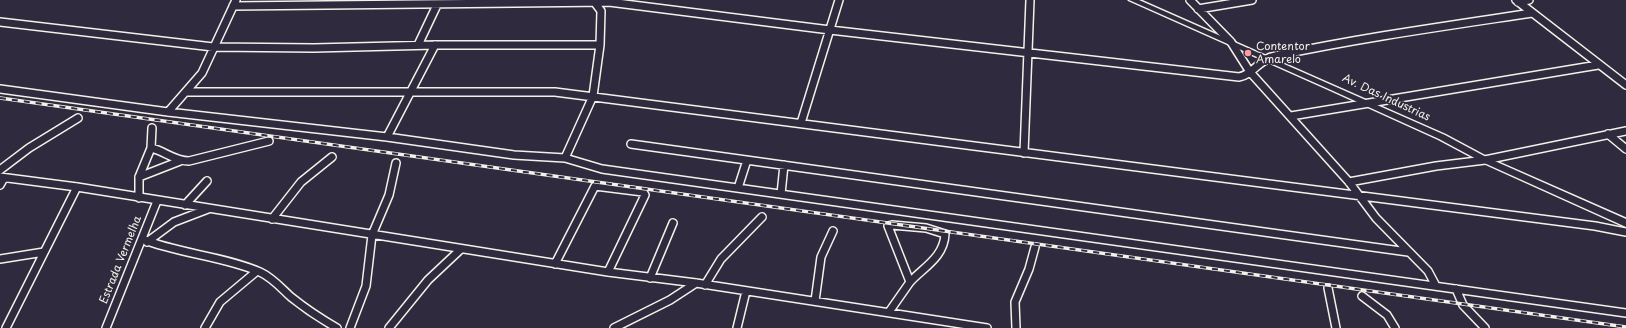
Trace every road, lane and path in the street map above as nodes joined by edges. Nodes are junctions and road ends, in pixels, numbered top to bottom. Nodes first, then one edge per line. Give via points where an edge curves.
1 (839, 0) edge
2 (1030, 0) edge
3 (1133, 0) edge
4 (1190, 0) edge
5 (1252, 0) edge
6 (1529, 0) edge
7 (1517, 1) edge
8 (591, 2) edge
9 (610, 2) junction
10 (235, 3) edge
11 (315, 3) edge
12 (382, 3) edge
13 (442, 4) edge
14 (1198, 8) junction
15 (601, 11) junction
16 (1532, 13) junction
17 (0, 22) edge
18 (830, 30) junction
19 (1231, 42) junction
20 (418, 45) junction
21 (435, 45) junction
22 (600, 45) junction
23 (213, 47) junction
24 (1028, 52) junction
25 (1266, 58) junction
26 (1598, 65) junction
27 (1250, 72) junction
28 (1626, 85) edge
29 (0, 89) edge
30 (187, 92) junction
31 (410, 92) junction
32 (593, 96) junction
33 (1368, 103) junction
34 (168, 112) junction
35 (1291, 116) junction
36 (78, 118) dead end
37 (801, 123) junction
38 (152, 128) dead end
39 (1626, 131) edge
40 (1608, 134) junction
41 (387, 137) junction
42 (269, 141) dead end
43 (631, 144) dead end
44 (151, 148) junction
45 (1626, 149) edge
46 (1024, 153) junction
47 (332, 158) dead end
48 (565, 158) junction
49 (747, 160) junction
50 (1485, 160) junction
51 (180, 161) junction
52 (396, 163) dead end
53 (784, 165) junction
54 (0, 170) edge
55 (2, 177) edge
56 (139, 178) junction
57 (207, 181) dead end
58 (1349, 182) junction
59 (0, 185) edge
60 (77, 187) junction
61 (738, 188) junction
62 (782, 194) junction
63 (1358, 196) junction
64 (139, 198) junction
65 (157, 201) junction
66 (186, 205) junction
67 (208, 209) junction
68 (762, 217) dead end
69 (272, 219) junction
70 (673, 223) dead end
71 (1626, 223) edge
72 (833, 231) dead end
73 (1626, 232) edge
74 (372, 235) junction
75 (144, 240) junction
76 (1035, 247) dead end
77 (460, 249) junction
78 (44, 252) junction
79 (1408, 252) junction
80 (0, 259) edge
81 (555, 264) junction
82 (258, 271) junction
83 (608, 272) junction
84 (650, 278) junction
85 (910, 282) junction
86 (696, 283) junction
87 (705, 285) junction
88 (1436, 286) junction
89 (1328, 288) dead end
90 (1456, 289) junction
91 (746, 291) junction
92 (1362, 296) dead end
93 (815, 301) junction
94 (889, 312) junction
95 (1626, 313) edge
96 (0, 323) edge
97 (8, 325) edge
98 (106, 328) edge
99 (205, 328) edge
100 (337, 328) edge
101 (350, 328) edge
102 (389, 328) edge
103 (614, 328) edge
104 (737, 328) edge
105 (987, 328) edge
106 (1016, 328) edge
107 (1336, 328) edge
108 (1395, 328) edge
109 (1485, 328) edge

1 - 18 street
2 - 24 street
3 - 19 main road, Av. Das Industrias
4 - 14 street
5 - 14 street
6 - 7 street
7 - 16 street
8 - 9 street
8 - 13 street
8 - 15 street
9 - 15 street
9 - 18 street
10 - 11 street
10 - 23 street
11 - 12 street
12 - 13 street
13 - 20 street
14 - 19 street
15 - 22 street
16 - 25 street via 1333,44
16 - 26 street
17 - 23 street
18 - 24 street
18 - 37 street
19 - 25 main road, Av. Das Industrias
19 - 27 street
20 - 21 street
20 - 23 street
21 - 22 street
21 - 31 street
22 - 32 street
23 - 30 street via 202,73
24 - 27 street via 1239,77
24 - 46 street
25 - 27 street
25 - 33 main road, Av. Das Industrias
26 - 28 street
26 - 33 street
27 - 35 street
29 - 34 street
30 - 31 street
30 - 34 street
31 - 32 street via 548,92
31 - 41 street
32 - 37 street
32 - 48 street
33 - 35 street
33 - 50 main road, Av. Das Industrias
34 - 41 street
35 - 58 street
36 - 54 street via 29,148
37 - 46 street
38 - 44 street
39 - 40 street
40 - 45 street
40 - 50 street
41 - 48 street via 514,155
42 - 51 street via 190,161
43 - 49 street
44 - 51 street
44 - 56 street
46 - 63 street
47 - 69 street via 301,182
48 - 61 street via 602,169
49 - 53 street
49 - 61 street
50 - 58 street
50 - 71 main road, Av. Das Industrias
51 - 56 street
52 - 74 street via 389,195
53 - 62 street
53 - 79 street
55 - 59 street
55 - 60 street
56 - 64 street
57 - 66 street
58 - 63 street
60 - 64 street
60 - 78 street
61 - 62 street
62 - 88 street
63 - 73 street
63 - 79 street
64 - 65 street
65 - 66 street
65 - 75 street, Estrada Vermelha
66 - 67 street
67 - 69 street
67 - 75 street via 174,222
68 - 87 street via 721,259
69 - 74 street
70 - 84 street
72 - 93 street via 821,257
74 - 77 street
74 - 101 street via 366,286
75 - 82 street via 157,246
75 - 98 street, Estrada Vermelha
76 - 106 street via 1015,302
77 - 81 street
77 - 102 street via 424,285
78 - 80 street
78 - 97 street
79 - 88 street via 1432,274
81 - 83 street
81 - 83 street via 595,186 643,192 642,202
82 - 99 street via 220,302
82 - 100 street via 276,281 287,294
83 - 84 street
84 - 86 street
85 - 85 street via 895,246 888,226 945,234 944,245 936,258
85 - 94 street
86 - 87 street
86 - 103 street via 670,300
87 - 91 street
88 - 90 street
89 - 107 street
90 - 95 street
90 - 109 street via 1464,305
91 - 93 street
91 - 104 street
92 - 108 street via 1387,315
93 - 94 street
94 - 105 street
96 - 97 street

